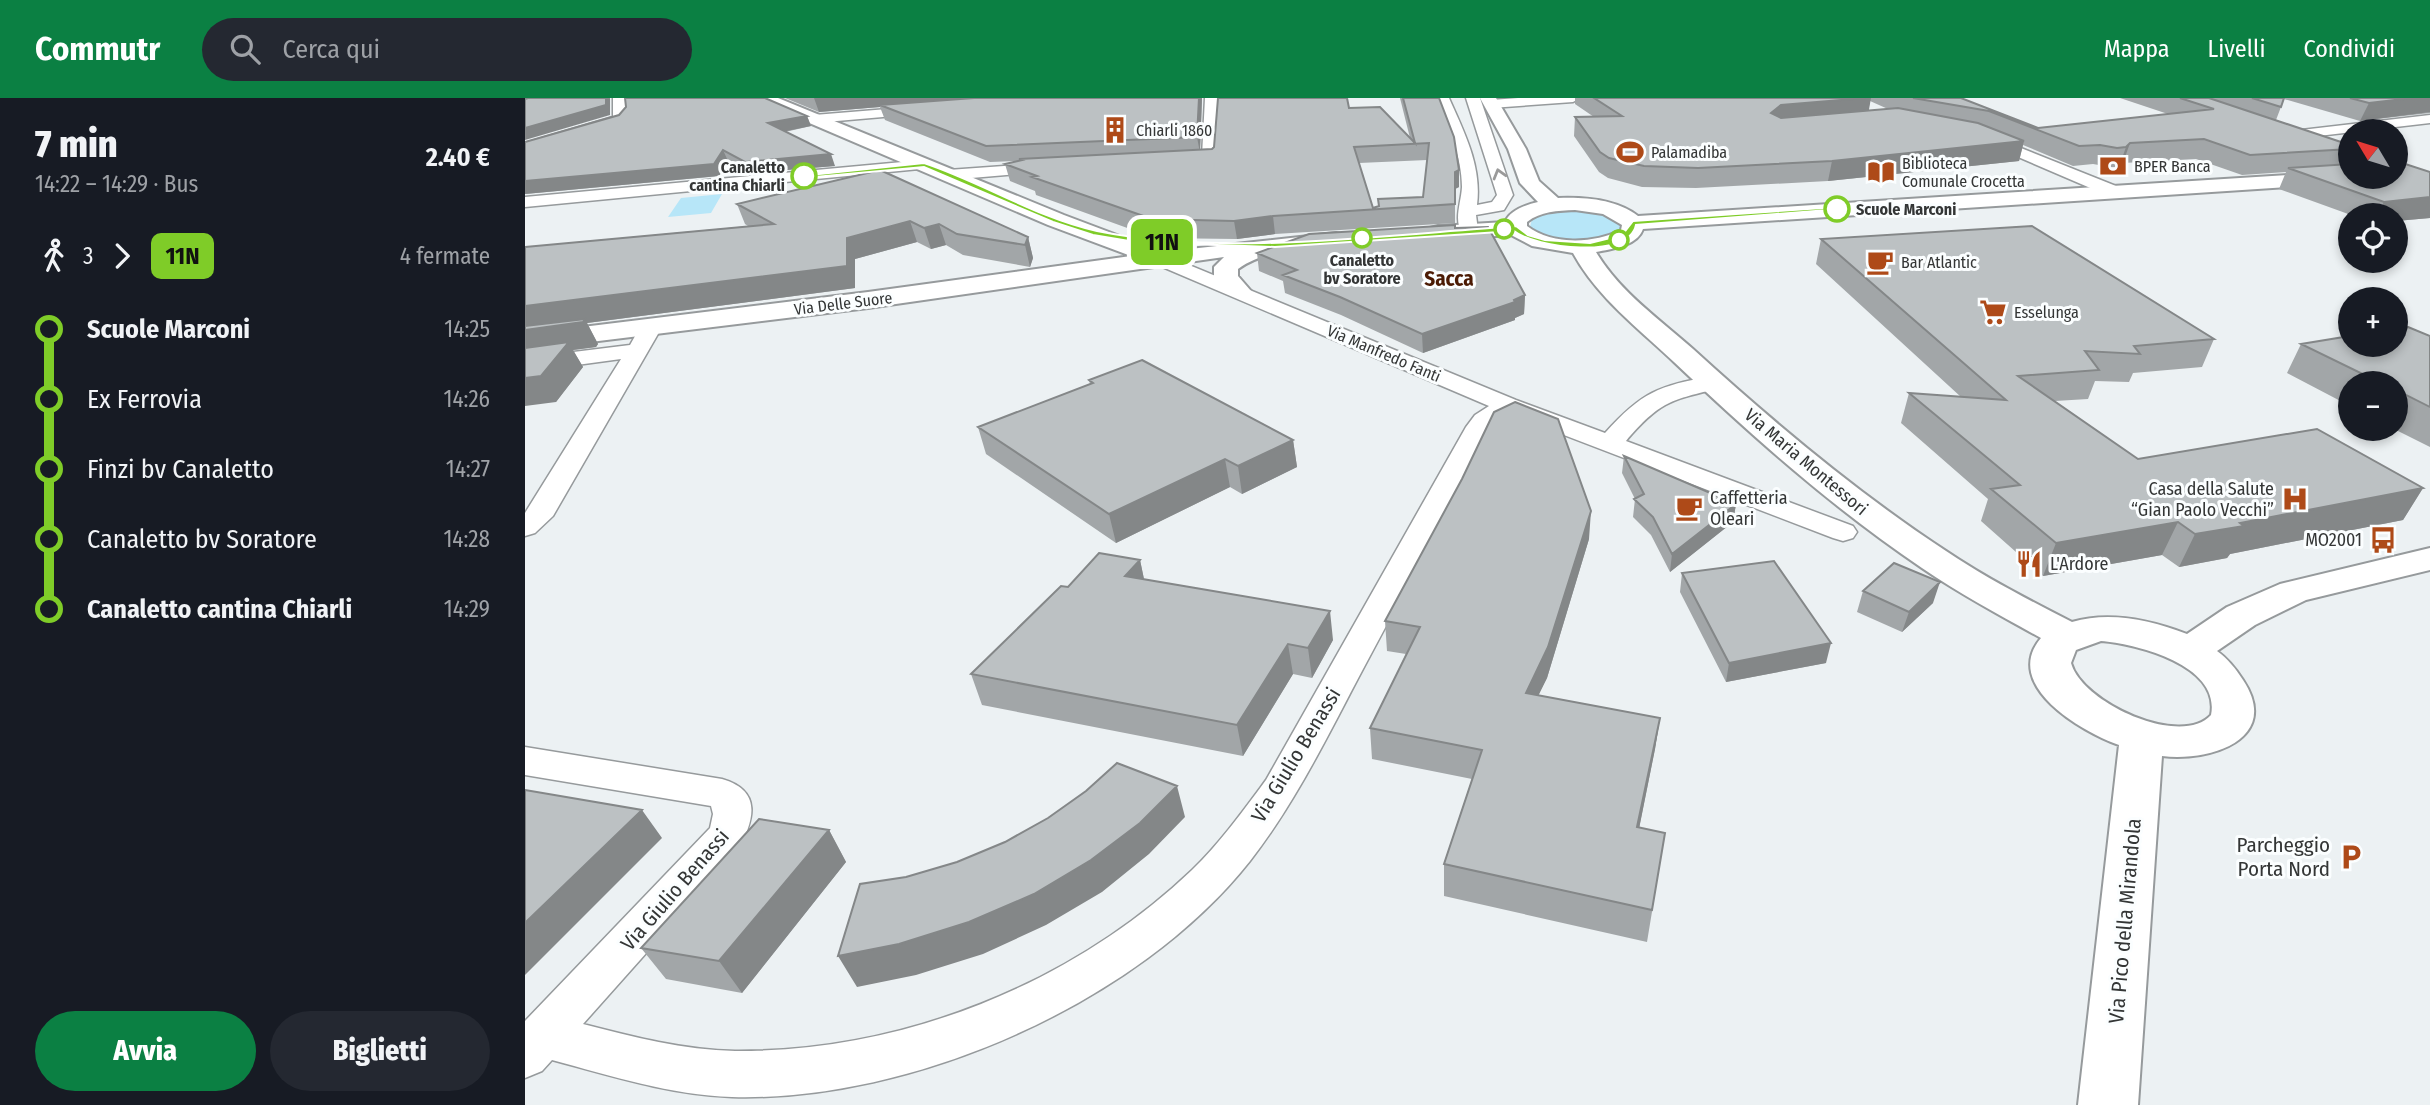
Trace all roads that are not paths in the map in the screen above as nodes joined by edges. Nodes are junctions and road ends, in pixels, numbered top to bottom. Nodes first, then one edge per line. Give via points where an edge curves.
1 (620, 98) edge
2 (764, 98) edge
3 (1212, 98) edge
4 (1442, 98) edge
5 (1573, 98) edge
6 (1484, 100) edge
7 (937, 109) edge
8 (814, 119) junction
9 (2430, 120) edge
10 (1963, 131) edge
11 (525, 148) edge
12 (2324, 149) edge
13 (1154, 163) edge
14 (924, 165) junction
15 (1071, 167) edge
16 (948, 175) junction
17 (2338, 178) edge
18 (2116, 192) junction
19 (525, 202) edge
20 (1553, 205) junction
21 (1467, 221) junction
22 (1633, 223) junction
23 (1516, 228) junction
24 (1093, 232) junction
25 (1413, 235) edge
26 (1358, 239) edge
27 (1275, 244) junction
28 (1581, 246) junction
29 (1160, 259) junction
30 (1239, 291) junction
31 (651, 327) junction
32 (525, 342) edge
33 (639, 350) junction
34 (525, 365) edge
35 (1712, 383) junction
36 (1507, 405) junction
37 (1609, 444) junction
38 (525, 527) edge
39 (1843, 532) dead end
40 (2430, 559) edge
41 (2066, 635) junction
42 (2189, 652) junction
43 (2143, 736) junction
44 (525, 761) edge
45 (534, 1046) edge
46 (2108, 1105) edge

1 - 11 street via 622,116 618,120
2 - 8 street
3 - 13 street via 1209,160
4 - 21 street via 1465,150 1470,192
5 - 6 street
6 - 20 street via 1517,149 1530,183
21 -> 6 street via 1498,206 1505,195 1489,140
7 - 8 street
8 - 14 street
9 - 12 street via 2279,134
10 - 18 street
14 - 16 street
14 - 19 street
15 - 16 street
16 - 24 street
17 - 18 street
18 - 22 street
20 - 22 street via 1599,207
20 - 23 street via 1519,216
21 - 23 street
21 - 25 street
22 - 28 street via 1625,237
23 - 28 street via 1544,242
24 - 27 street via 1165,242
24 - 29 street
26 - 27 street
27 - 29 street, Via Delle Suore
27 - 30 street via 1226,267 1226,278
28 - 35 street, Via Maria Montessori via 1599,276
29 - 30 street, Via Manfredo Fanti
29 - 31 street, Via Delle Suore
30 - 36 street, Via Manfredo Fanti
31 - 32 street, Via Delle Suore
31 - 33 street
33 - 34 street
33 - 38 street via 539,516
35 - 37 street via 1649,400
35 - 41 street, Via Maria Montessori via 1881,523 1978,587
36 - 37 street, Via Manfredo Fanti
36 - 45 street, Via Giulio Benassi via 1479,427 1280,790 1247,836 1206,882 1156,926 1089,974 966,1032 898,1053 810,1070 735,1074
37 - 39 street, Via Manfredo Fanti
40 - 42 street via 2293,592 2241,616
41 - 42 street via 2122,629
41 - 43 street via 2050,656 2058,685 2092,715
42 - 43 street via 2209,666 2234,698 2235,713 2229,726 2195,741
43 - 46 street, Via Pico della Mirandola
44 - 45 street, Via Giulio Benassi via 722,793 734,811 724,839

